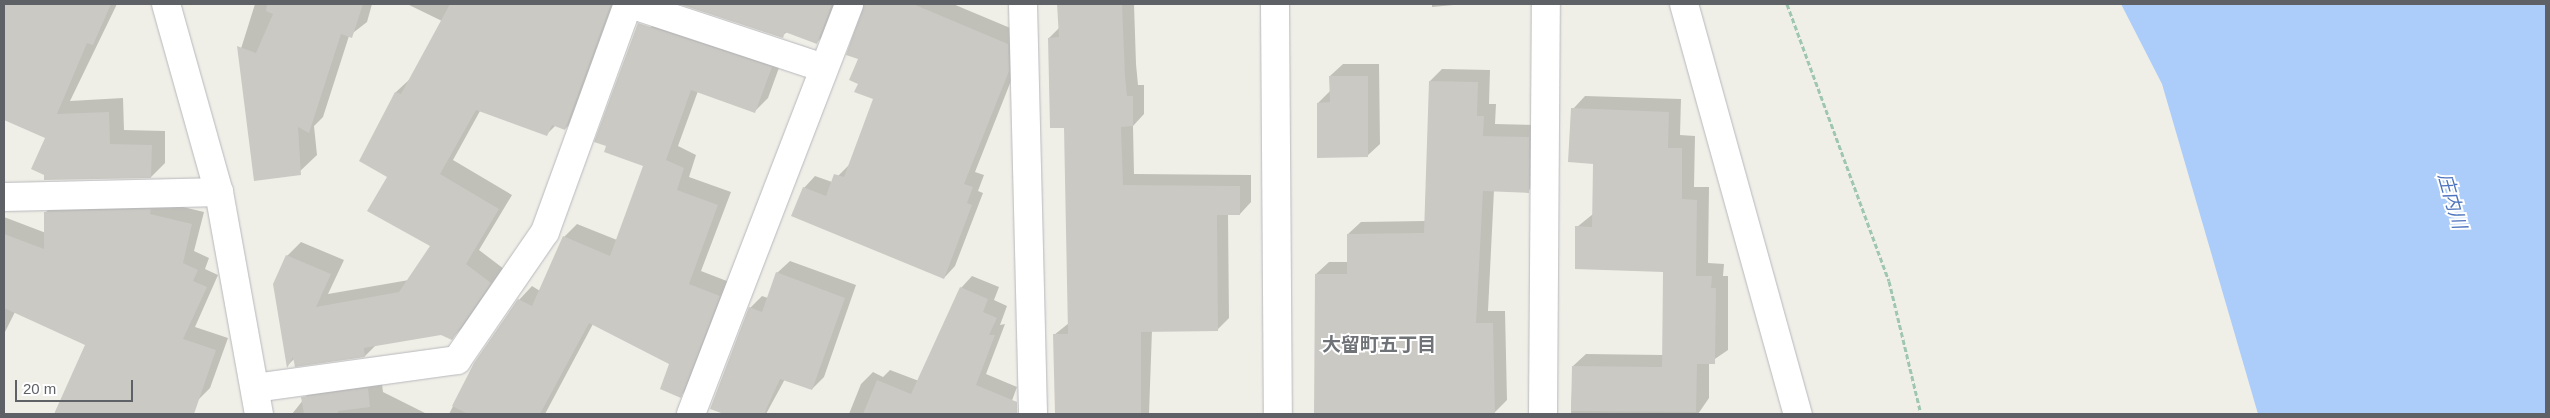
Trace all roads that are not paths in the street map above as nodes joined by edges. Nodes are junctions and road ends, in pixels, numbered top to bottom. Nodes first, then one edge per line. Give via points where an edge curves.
1 (166, 4) edge
2 (629, 4) edge
3 (849, 4) edge
4 (1023, 4) edge
5 (1275, 4) edge
6 (1546, 4) edge
7 (1684, 4) edge
8 (824, 68) junction
9 (219, 192) junction
10 (4, 197) edge
11 (255, 388) junction
12 (259, 414) edge
13 (690, 414) edge
14 (1032, 414) edge
15 (1278, 414) edge
16 (1543, 414) edge
17 (1798, 414) edge

1 - 9 street
2 - 8 street
2 - 11 street via 545,232 456,360
3 - 8 street
4 - 14 street
5 - 15 street
6 - 16 street
7 - 17 street
8 - 13 street
9 - 10 street
9 - 11 street
11 - 12 street

